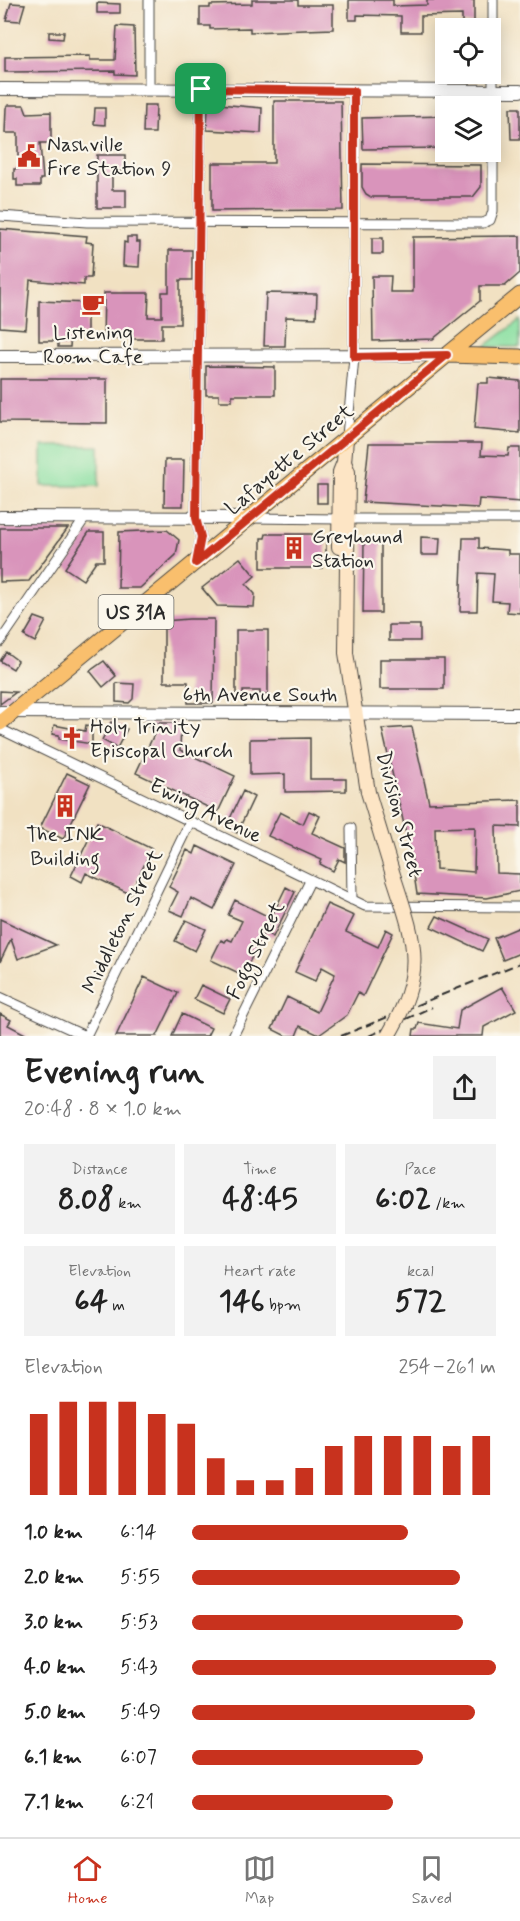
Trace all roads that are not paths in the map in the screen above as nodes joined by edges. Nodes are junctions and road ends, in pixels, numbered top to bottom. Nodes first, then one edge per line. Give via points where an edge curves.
1 (149, 0) edge
2 (493, 0) edge
3 (0, 88) edge
4 (201, 89) junction
5 (148, 90) junction
6 (492, 90) junction
7 (354, 91) junction
8 (520, 91) edge
9 (0, 216) edge
10 (354, 222) junction
11 (200, 223) junction
12 (520, 295) edge
13 (447, 355) junction
14 (0, 356) edge
15 (199, 356) junction
16 (354, 357) junction
17 (520, 357) edge
18 (346, 439) junction
19 (0, 518) edge
20 (85, 518) junction
21 (196, 518) junction
22 (250, 519) junction
23 (344, 519) junction
24 (520, 519) edge
25 (196, 563) junction
26 (0, 642) edge
27 (7, 712) edge
28 (355, 714) junction
29 (520, 714) edge
30 (0, 723) edge
31 (0, 729) edge
32 (190, 822) junction
33 (351, 828) dead end
34 (310, 881) junction
35 (352, 900) junction
36 (520, 908) edge
37 (0, 997) edge
38 (85, 1036) edge
39 (233, 1036) edge
40 (388, 1036) edge

1 - 5 street
2 - 6 street
3 - 5 street
4 - 5 street
4 - 7 street
4 - 11 street
6 - 7 street
6 - 8 street
6 - 10 street via 490,220
7 - 10 street
9 - 11 street
10 - 11 street
10 - 16 street
11 - 15 street
12 - 13 main road, Lafayette Street / US 31A
13 - 16 street
13 - 17 main road
13 - 18 main road, Lafayette Street / US 31A
14 - 15 street
15 - 16 street
15 - 21 street
16 - 18 street
18 - 22 main road, Lafayette Street / US 31A
18 - 23 main road, Division Street
19 - 20 street
20 - 21 street
20 - 26 street
21 - 22 street
21 - 25 street via 201,537
22 - 23 street
22 - 25 main road, Lafayette Street / US 31A
23 - 24 street
23 - 28 main road, Division Street via 346,648
25 - 27 main road, Lafayette Street / US 31A
27 - 28 street, 6th Avenue South
27 - 30 main road, Lafayette Street / US 31A
28 - 29 street, 6th Avenue South
28 - 40 main road, Division Street, bridge via 373,810 415,945 408,998
31 - 32 street, Ewing Avenue
32 - 34 street, Ewing Avenue
32 - 38 street, Middleton Street
33 - 35 street
34 - 35 street, Ewing Avenue
34 - 39 street, Fogg Street
35 - 36 street, Ewing Avenue via 365,906
37 - 38 street

